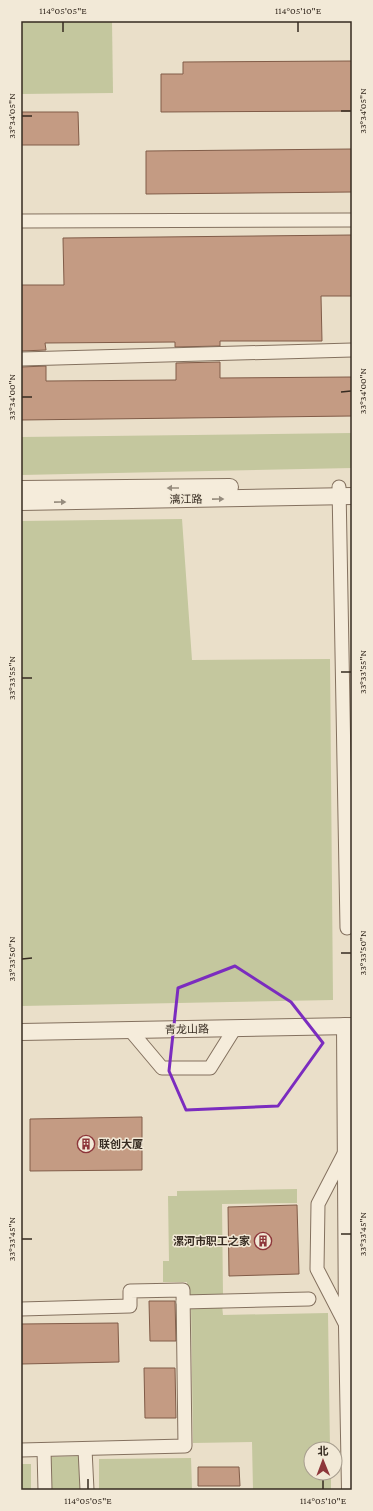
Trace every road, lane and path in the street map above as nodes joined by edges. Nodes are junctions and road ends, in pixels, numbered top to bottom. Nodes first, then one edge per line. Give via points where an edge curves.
1 (352, 220) edge
2 (21, 221) edge
3 (352, 350) edge
4 (21, 359) edge
5 (21, 489) edge
6 (345, 492) edge
7 (21, 502) edge
8 (347, 928) dead end
9 (349, 1026) edge
10 (235, 1028) junction
11 (130, 1030) junction
12 (21, 1032) edge
13 (347, 1149) junction
14 (309, 1300) dead end
15 (183, 1302) junction
16 (21, 1308) edge
17 (347, 1327) junction
18 (85, 1449) junction
19 (21, 1450) edge
20 (44, 1450) junction
21 (45, 1490) edge
22 (87, 1490) edge
23 (350, 1490) edge

1 - 2 street
3 - 4 street
6 -> 5 street, 漓江路
7 -> 6 street, 漓江路
6 - 8 street
9 - 10 street, 青龙山路
9 - 13 street
10 - 11 street, 青龙山路
10 - 11 street via 210,1068 162,1068
11 - 12 street, 青龙山路
13 - 17 street
13 - 17 street via 318,1204 317,1269
14 - 15 street
15 - 16 street via 183,1290 130,1291 130,1306
15 - 18 street via 185,1446
17 - 23 street
18 - 20 street
18 - 22 street
19 - 20 street
20 - 21 street

